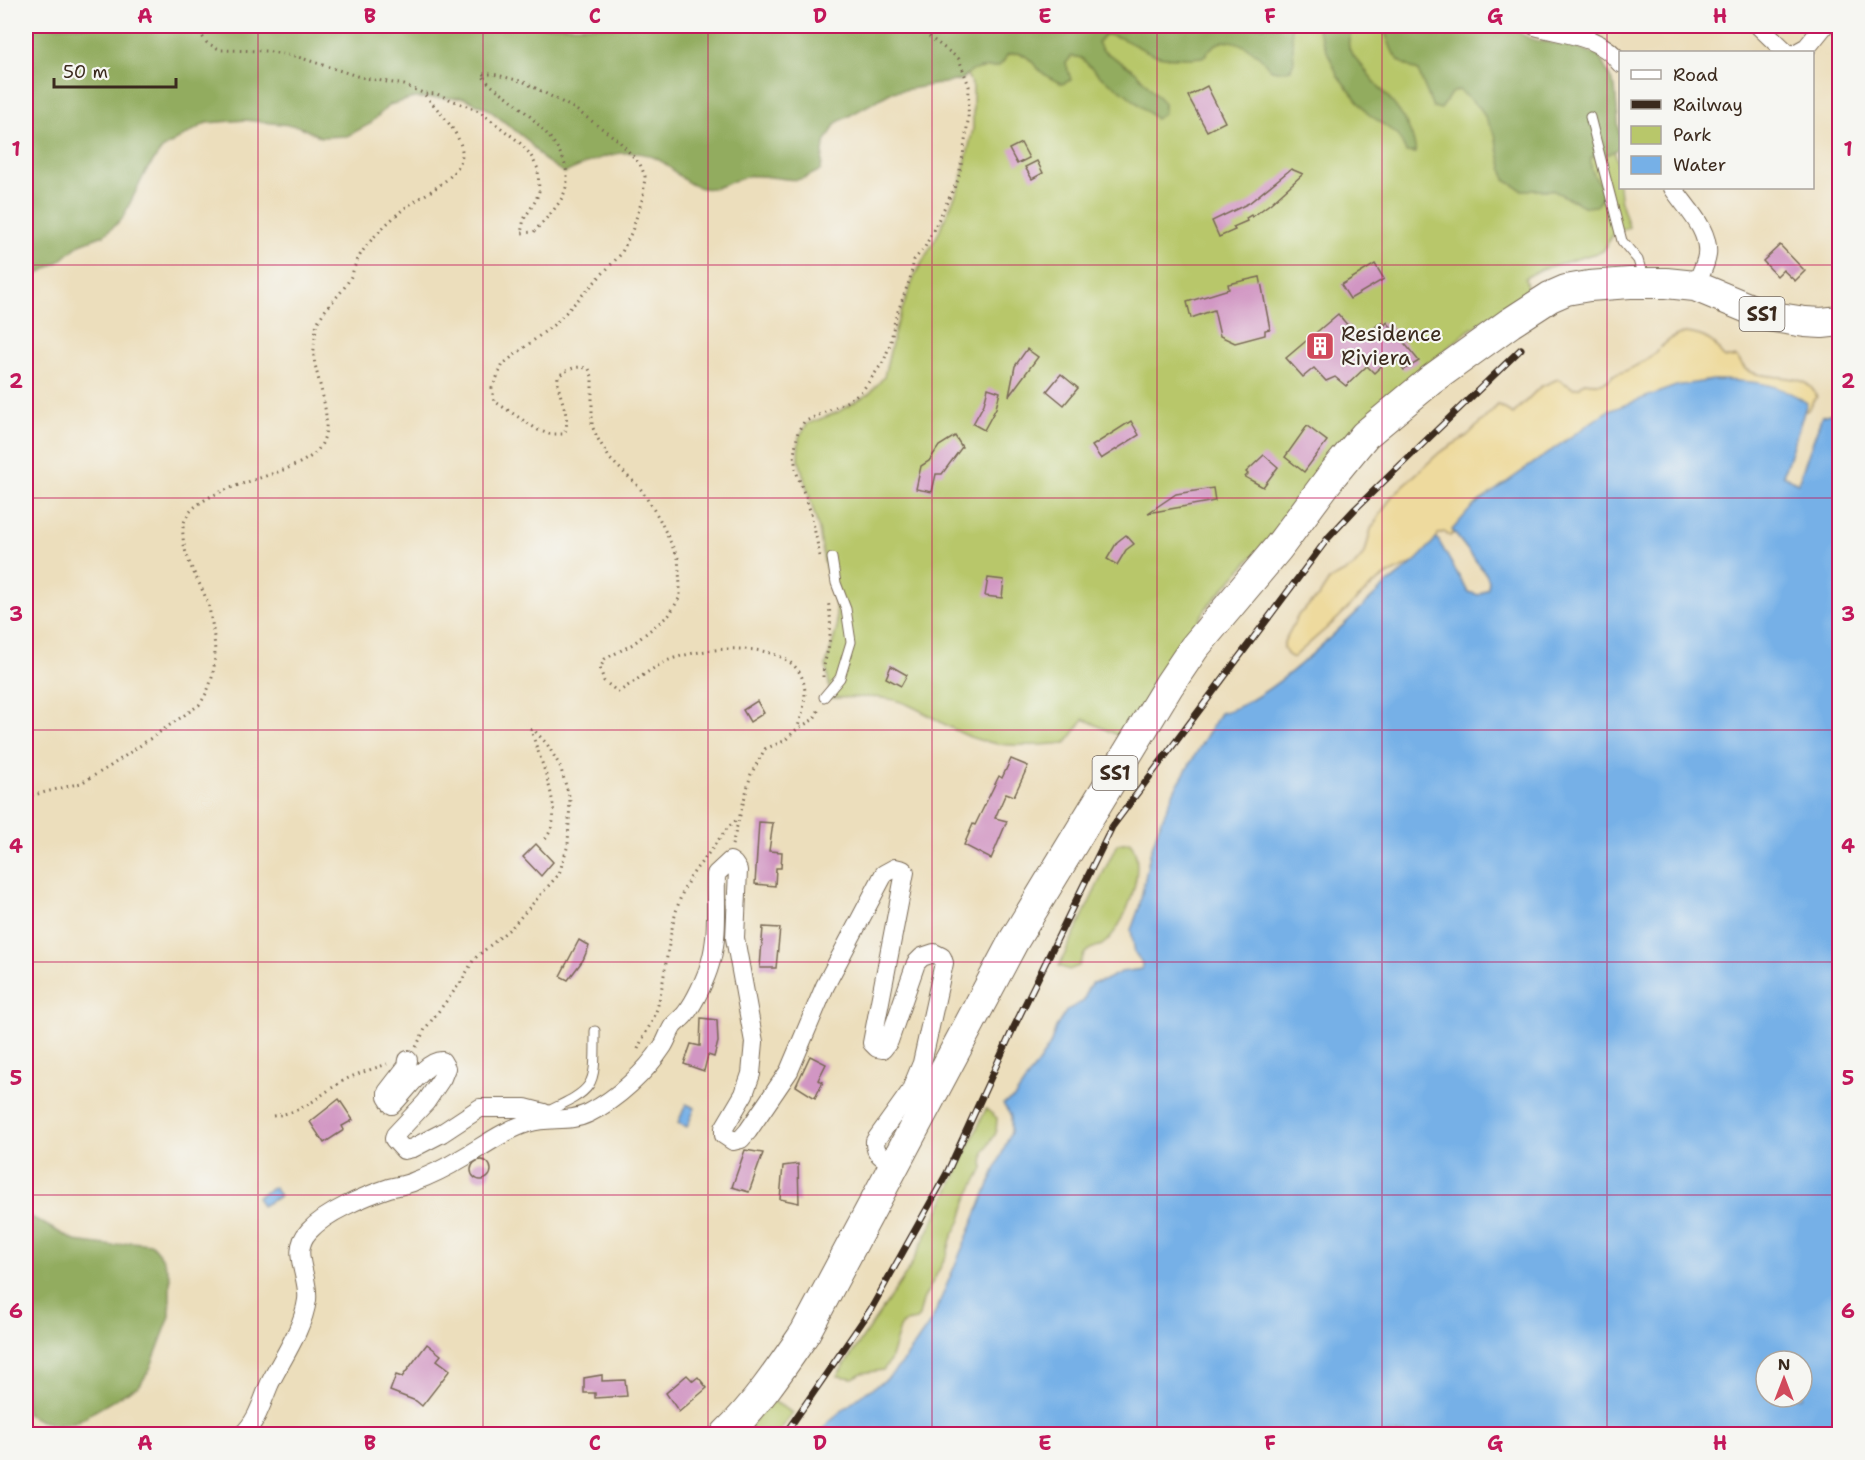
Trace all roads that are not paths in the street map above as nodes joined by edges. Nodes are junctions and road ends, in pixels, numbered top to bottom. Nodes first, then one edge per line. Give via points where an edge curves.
1 (1535, 26) edge
2 (1760, 26) edge
3 (1824, 26) edge
4 (1785, 51) edge
5 (1800, 51) edge
6 (1619, 62) edge
7 (1590, 117) dead end
8 (1674, 189) edge
9 (1674, 285) junction
10 (1839, 321) edge
11 (832, 558) dead end
12 (824, 697) road end
13 (595, 1030) dead end
14 (408, 1060) road end
15 (547, 1116) junction
16 (896, 1165) junction
17 (243, 1434) edge
18 (726, 1434) edge

1 - 6 street via 1581,37 1604,47
2 - 4 street
3 - 5 street
7 - 9 lane via 1622,241 1638,260
8 - 9 street via 1706,238 1707,255
9 - 10 main road, SS1 via 1767,316 1805,322
9 - 16 main road, SS1 via 1586,287 1550,297 1431,380 1365,435 1194,648 1169,686 1013,942
11 - 12 lane via 851,642 840,678
13 - 15 lane via 592,1082
14 - 15 street via 387,1092 392,1105 430,1063 442,1061 446,1068 426,1102 395,1135 404,1150 442,1133 480,1108 525,1108
15 - 16 street via 572,1119 590,1112 636,1078 664,1046 673,1025 687,1013 710,965 716,874 724,865 735,864 735,938 754,1042 751,1074 724,1135 733,1141 741,1138 789,1071 825,986 884,874 895,868 905,872 874,1046 882,1048 890,1041 916,963 934,953 944,963 922,1063 910,1092 875,1141 880,1156
15 - 17 street via 502,1134 440,1170 373,1194 308,1231 302,1240 300,1260 308,1288 305,1312 257,1415
16 - 18 main road, SS1 via 805,1333 774,1379

